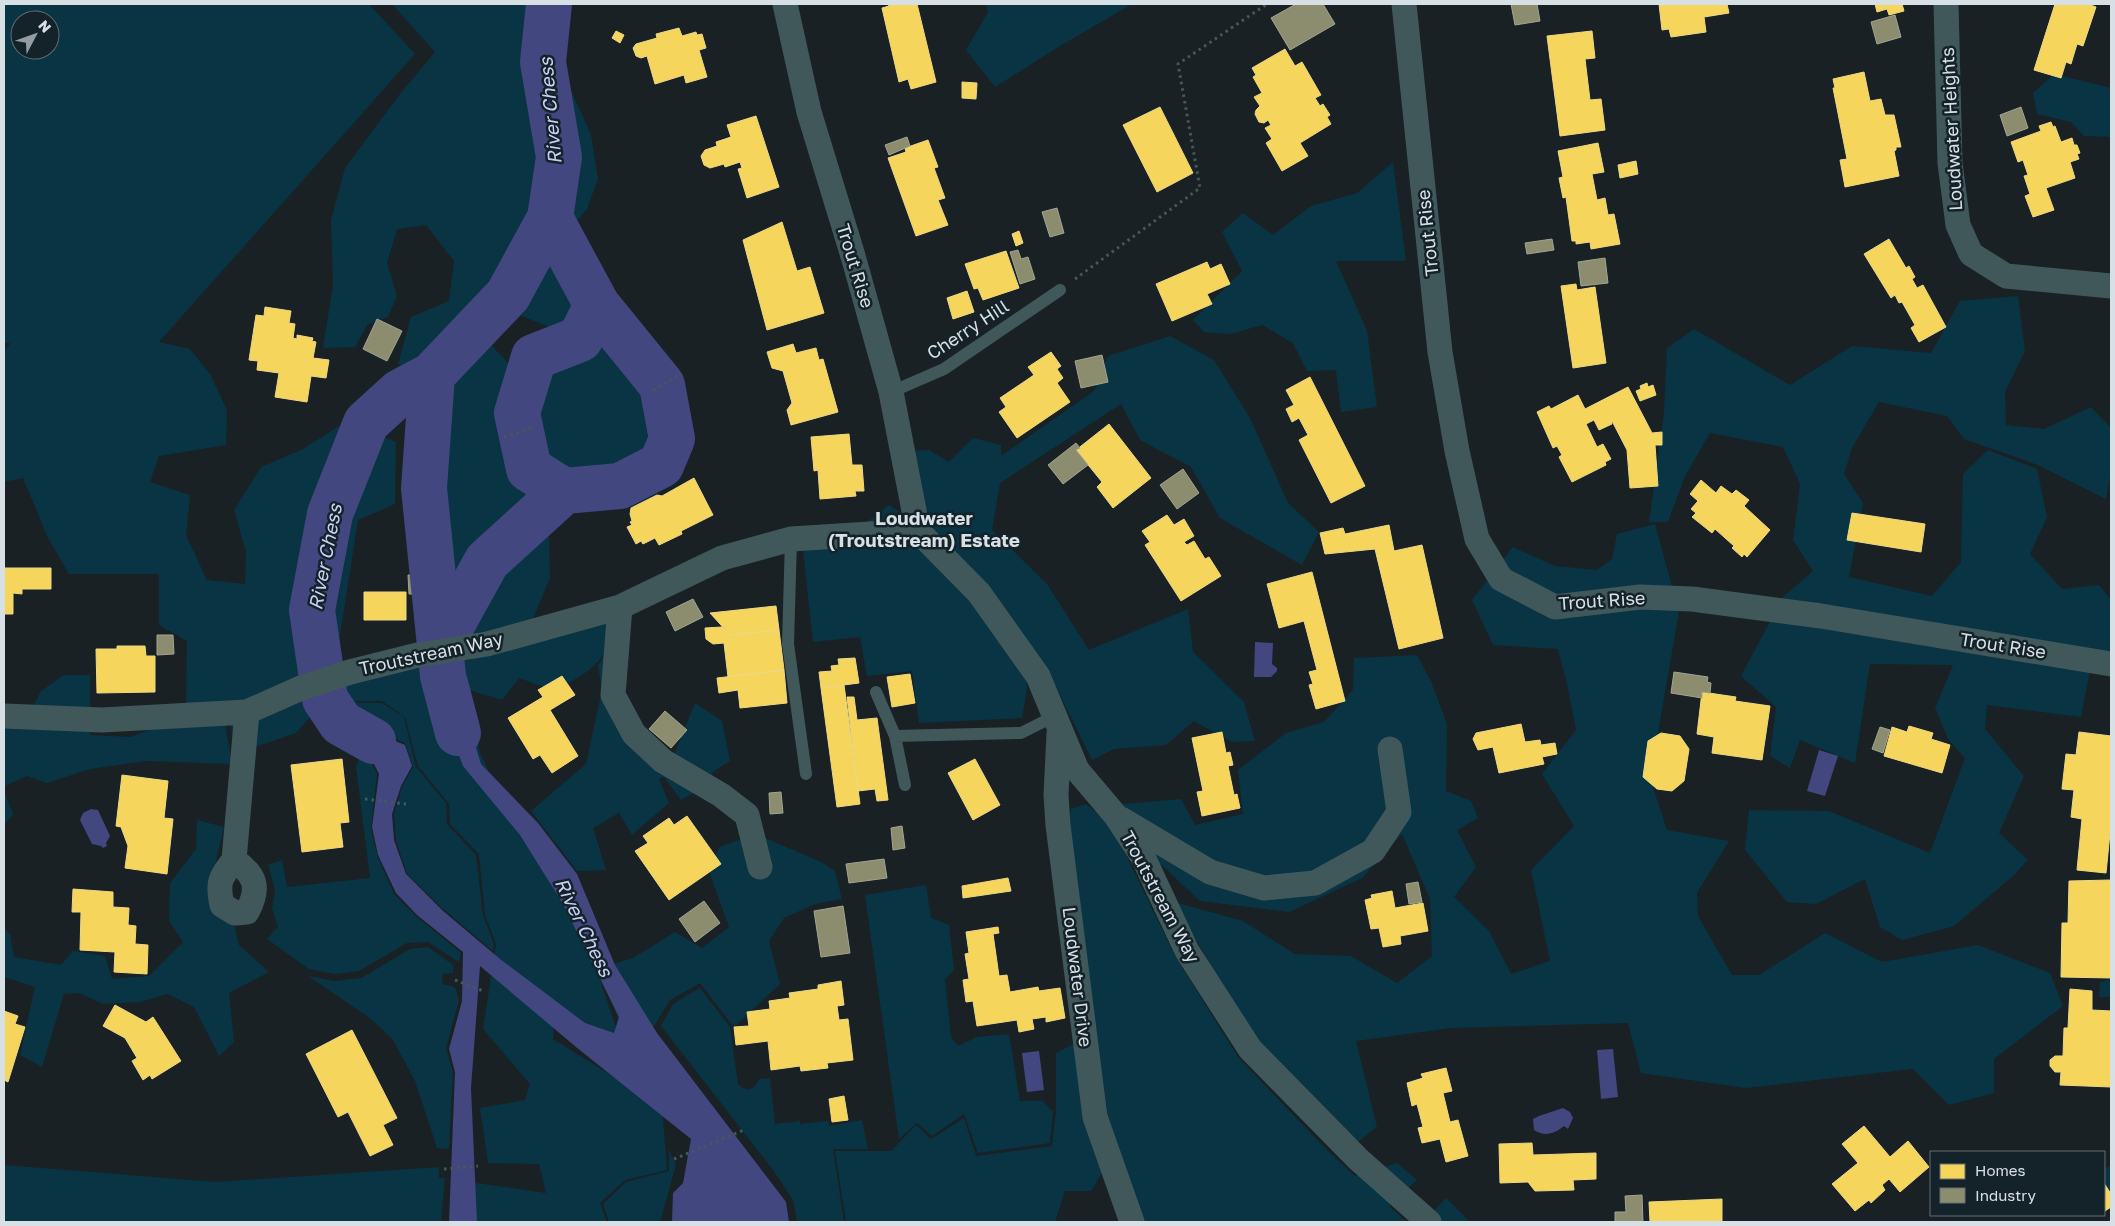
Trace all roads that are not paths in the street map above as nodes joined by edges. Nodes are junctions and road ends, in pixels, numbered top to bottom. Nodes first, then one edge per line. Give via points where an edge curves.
1 (785, 4) edge
2 (1404, 4) edge
3 (1946, 4) edge
4 (2111, 286) edge
5 (1060, 290) road end
6 (891, 392) junction
7 (918, 531) junction
8 (791, 539) junction
9 (620, 607) junction
10 (2111, 664) edge
11 (876, 692) dead end
12 (247, 712) junction
13 (4, 716) edge
14 (1057, 721) junction
15 (895, 736) junction
16 (1390, 749) dead end
17 (806, 774) dead end
18 (905, 785) dead end
19 (1116, 816) junction
20 (234, 860) dead end
21 (760, 867) dead end
22 (1132, 1222) edge
23 (1429, 1222) edge

1 - 6 street, Trout Rise via 809,112
2 - 10 street, Trout Rise via 1443,370 1477,539 1501,579 1555,607 1640,597 1692,599 1820,616
3 - 4 street, Loudwater Heights via 1950,163 1958,225 1971,254 2006,276
5 - 6 lane, Cherry Hill via 944,369
6 - 7 street, Trout Rise
7 - 8 street, Troutstream Way
7 - 14 street, Troutstream Way via 985,600 1038,676
8 - 9 street, Troutstream Way via 722,558
8 - 17 lane via 788,644
9 - 12 street, Troutstream Way via 487,644 418,655 350,672 301,688
9 - 21 street via 613,694 634,734 663,761 720,794 747,815
11 - 15 lane
12 - 13 street, Troutstream Way via 102,720
12 - 20 street
14 - 15 lane via 1021,733
14 - 19 street, Troutstream Way via 1078,770
14 - 22 street, Loudwater Drive via 1058,825 1095,1117
15 - 18 lane
16 - 19 street via 1399,812 1373,851 1315,883 1264,888 1210,872
19 - 23 street, Troutstream Way via 1144,858 1187,951 1250,1049 1358,1159

